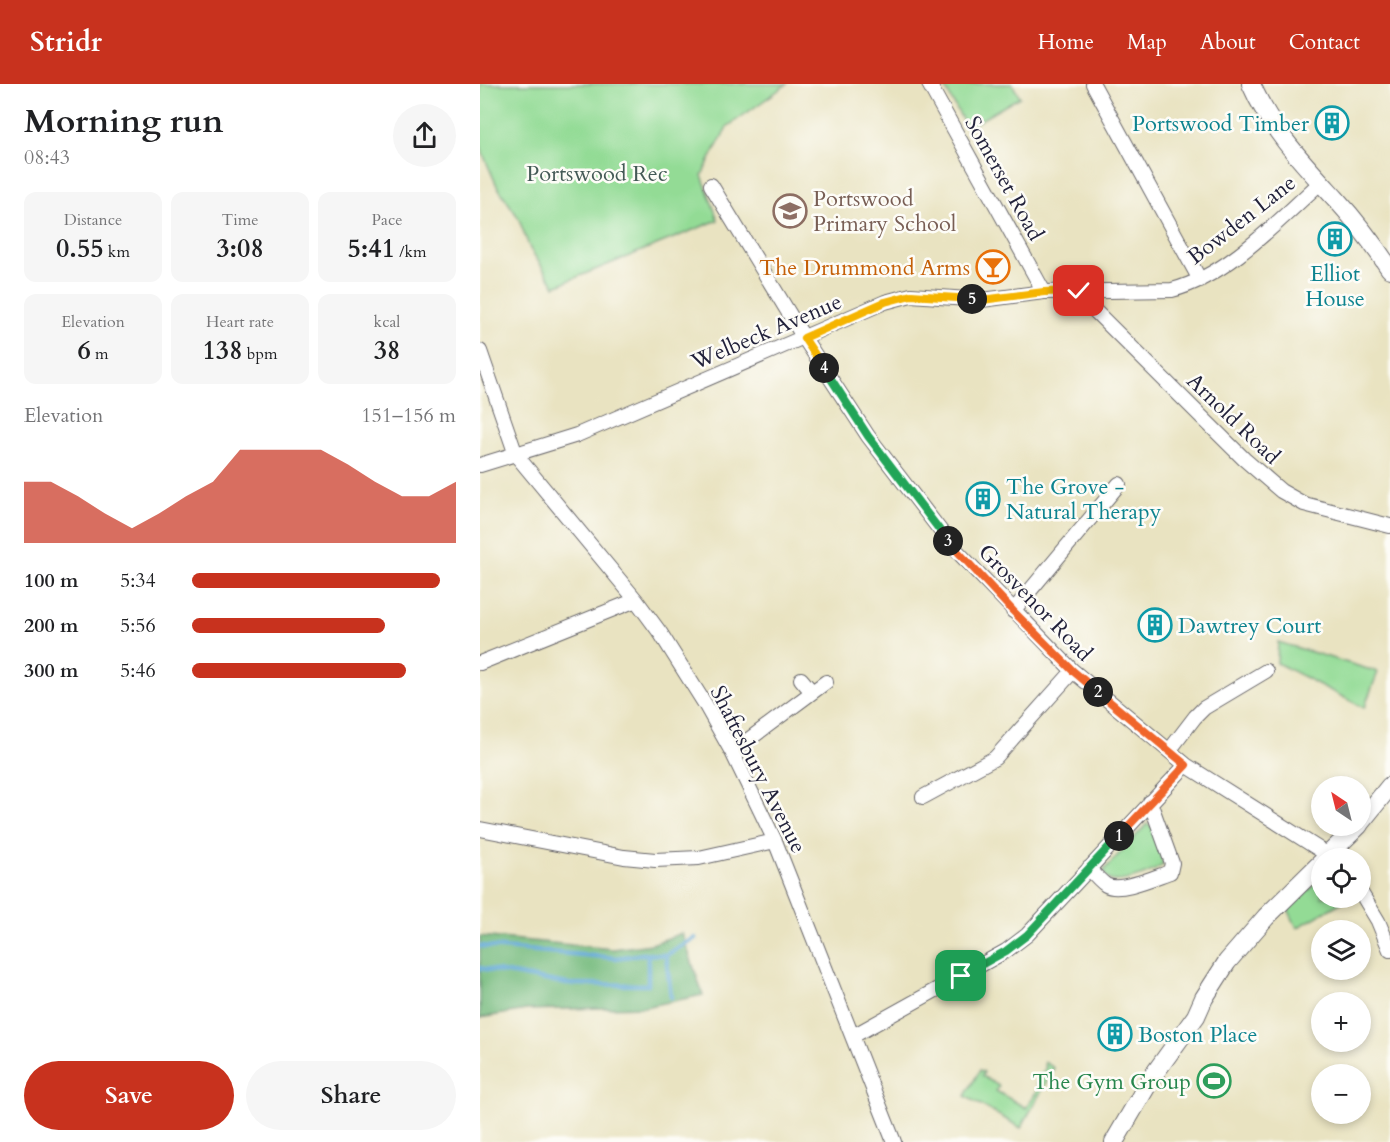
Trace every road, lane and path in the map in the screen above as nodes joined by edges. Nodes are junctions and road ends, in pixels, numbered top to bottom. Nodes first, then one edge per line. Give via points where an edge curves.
1 (929, 84) edge
2 (1093, 84) edge
3 (1251, 84) edge
4 (1320, 183) junction
5 (711, 185) dead end
6 (1389, 264) edge
7 (1200, 280) junction
8 (1079, 291) junction
9 (1044, 292) junction
10 (804, 338) junction
11 (480, 351) edge
12 (516, 455) junction
13 (480, 465) edge
14 (1119, 484) dead end
15 (1390, 526) edge
16 (636, 600) junction
17 (1013, 611) junction
18 (480, 663) edge
19 (1073, 671) junction
20 (1266, 671) dead end
21 (801, 679) dead end
22 (826, 682) dead end
23 (812, 692) junction
24 (1169, 751) junction
25 (732, 752) junction
26 (1186, 765) junction
27 (1390, 786) edge
28 (923, 797) dead end
29 (1150, 802) junction
30 (1371, 810) edge
31 (480, 829) edge
32 (1348, 836) edge
33 (775, 841) junction
34 (1312, 848) edge
35 (1337, 848) edge
36 (1089, 868) junction
37 (1311, 873) edge
38 (1370, 908) edge
39 (1390, 950) edge
40 (853, 1036) junction
41 (894, 1142) edge
42 (1114, 1142) edge

1 - 9 street, Somerset Road
2 - 7 street
3 - 4 street via 1276,130
4 - 6 street
4 - 7 street, Bowden Lane via 1256,240
5 - 10 street, Grosvenor Road
7 - 8 street, Bowden Lane via 1172,290
8 - 9 street, Welbeck Avenue
8 - 15 street, Arnold Road via 1244,459 1281,491 1304,504
9 - 10 street, Welbeck Avenue via 982,300 911,295 885,302
10 - 12 street, Welbeck Avenue via 577,435
10 - 17 street, Grosvenor Road via 875,445 953,547
11 - 12 street
12 - 13 street, Welbeck Avenue
12 - 16 street, Shaftesbury Avenue
14 - 17 street
16 - 18 street
16 - 25 street, Shaftesbury Avenue via 682,667
17 - 19 street, Grosvenor Road
19 - 24 street, Grosvenor Road
19 - 28 street via 995,758
20 - 24 street via 1204,708
21 - 23 street
22 - 23 street
23 - 25 street
24 - 26 street, Grosvenor Road
25 - 33 street, Shaftesbury Avenue
26 - 29 street
26 - 34 street, Grosvenor Road
27 - 30 street
29 - 36 street
29 - 36 street via 1172,863 1170,872 1112,887
31 - 33 street via 656,860 699,858
32 - 35 street
33 - 40 street, Shaftesbury Avenue
36 - 40 street via 1027,935 1006,951
37 - 42 street via 1227,962
38 - 39 street
40 - 41 street, Shaftesbury Avenue

